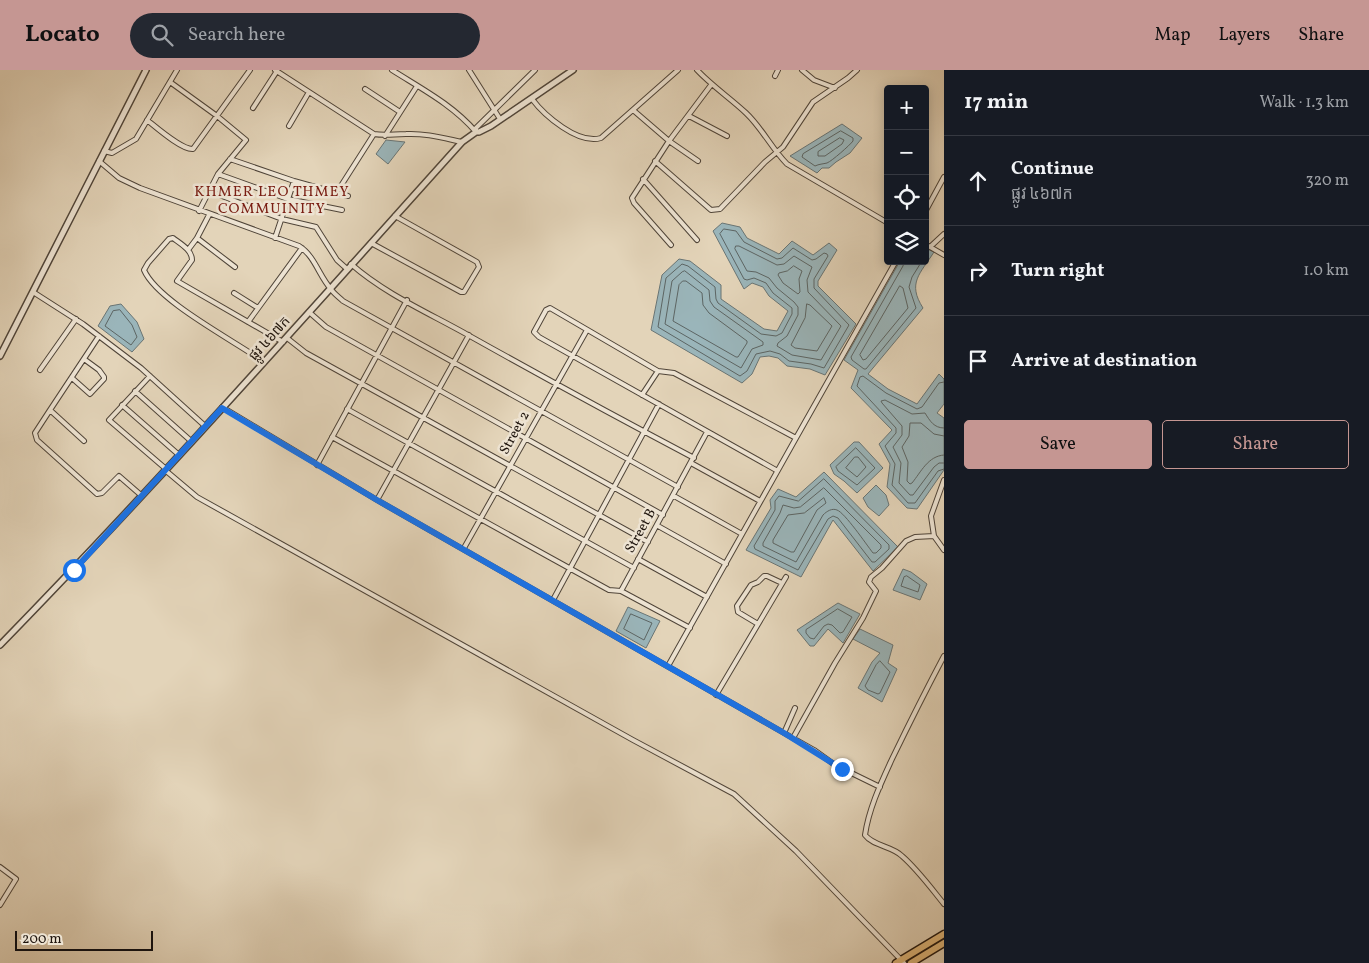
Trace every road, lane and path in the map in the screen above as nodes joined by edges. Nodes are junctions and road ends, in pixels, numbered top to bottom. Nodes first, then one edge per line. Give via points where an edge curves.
1 (146, 70) edge
2 (178, 70) edge
3 (250, 70) edge
4 (392, 70) edge
5 (469, 70) edge
6 (535, 70) edge
7 (573, 70) edge
8 (678, 70) edge
9 (697, 70) edge
10 (778, 70) edge
11 (802, 70) edge
12 (857, 70) edge
13 (276, 71) edge
14 (775, 76) dead end
15 (170, 82) junction
16 (711, 85) junction
17 (418, 86) junction
18 (835, 88) junction
19 (365, 89) dead end
20 (309, 92) junction
21 (532, 99) junction
22 (253, 108) dead end
23 (494, 110) junction
24 (633, 110) junction
25 (400, 112) junction
26 (217, 116) junction
27 (689, 116) junction
28 (500, 119) junction
29 (147, 120) junction
30 (289, 126) dead end
31 (476, 132) junction
32 (374, 134) junction
33 (385, 136) junction
34 (727, 136) dead end
35 (669, 141) junction
36 (462, 142) junction
37 (104, 151) junction
38 (776, 153) junction
39 (230, 159) junction
40 (655, 160) junction
41 (99, 161) junction
42 (698, 161) dead end
43 (218, 174) junction
44 (944, 177) edge
45 (643, 179) junction
46 (294, 181) junction
47 (209, 191) junction
48 (337, 192) junction
49 (348, 196) dead end
50 (288, 199) junction
51 (929, 205) edge
52 (342, 210) dead end
53 (199, 211) junction
54 (208, 215) junction
55 (395, 216) junction
56 (282, 218) junction
57 (885, 220) edge
58 (944, 234) edge
59 (197, 238) junction
60 (275, 238) junction
61 (697, 240) dead end
62 (371, 243) junction
63 (671, 245) dead end
64 (930, 247) joint
65 (302, 248) junction
66 (188, 250) junction
67 (944, 255) edge
68 (894, 265) edge
69 (235, 267) dead end
70 (349, 267) junction
71 (330, 289) junction
72 (33, 292) junction
73 (234, 293) dead end
74 (406, 300) junction
75 (258, 308) junction
76 (309, 312) junction
77 (76, 320) junction
78 (248, 322) junction
79 (392, 328) junction
80 (587, 330) junction
81 (468, 335) junction
82 (99, 336) junction
83 (285, 340) junction
84 (377, 355) junction
85 (571, 355) junction
86 (0, 356) edge
87 (84, 359) junction
88 (264, 362) junction
89 (454, 362) junction
90 (40, 370) dead end
91 (658, 371) junction
92 (150, 376) junction
93 (72, 378) junction
94 (555, 383) junction
95 (361, 384) junction
96 (438, 390) junction
97 (135, 391) junction
98 (642, 395) junction
99 (659, 404) junction
100 (122, 405) junction
101 (222, 408) junction
102 (347, 409) junction
103 (50, 410) junction
104 (540, 410) junction
105 (423, 418) junction
106 (205, 426) junction
107 (645, 432) junction
108 (707, 432) junction
109 (332, 437) junction
110 (525, 438) junction
111 (796, 438) junction
112 (84, 441) dead end
113 (192, 441) junction
114 (409, 443) junction
115 (179, 455) junction
116 (694, 458) junction
117 (630, 460) junction
118 (691, 463) junction
119 (317, 465) junction
120 (510, 466) junction
121 (166, 470) junction
122 (776, 470) junction
123 (394, 471) junction
124 (944, 480) edge
125 (678, 487) junction
126 (614, 488) junction
127 (496, 492) junction
128 (142, 496) junction
129 (674, 496) junction
130 (377, 500) junction
131 (760, 501) junction
132 (599, 515) junction
133 (663, 515) junction
134 (480, 519) junction
135 (658, 526) junction
136 (742, 534) junction
137 (934, 536) junction
138 (585, 541) junction
139 (648, 542) junction
140 (464, 548) junction
141 (944, 550) edge
142 (638, 559) junction
143 (726, 564) junction
144 (570, 568) junction
145 (634, 568) junction
146 (786, 577) dead end
147 (782, 583) junction
148 (622, 591) junction
149 (707, 598) junction
150 (553, 600) junction
151 (758, 624) junction
152 (690, 628) junction
153 (0, 645) edge
154 (944, 656) edge
155 (668, 666) junction
156 (716, 695) junction
157 (795, 708) dead end
158 (784, 733) junction
159 (793, 738) junction
160 (880, 787) junction
161 (0, 867) edge
162 (944, 904) edge
163 (0, 905) edge
164 (944, 934) edge
165 (944, 943) edge
166 (900, 962) edge
167 (911, 963) edge

1 - 37 street
2 - 15 street
3 - 26 street
4 - 17 street
5 - 23 street
6 - 23 street
7 - 21 street, ផ្លូវ ៤៦៧ក
8 - 24 street
9 - 16 street
10 - 14 street
11 - 18 street via 814,80
12 - 18 street
13 - 20 street
13 - 22 street
15 - 26 street
15 - 29 street
16 - 27 street
16 - 38 street via 747,114
17 - 25 street
17 - 31 street via 463,117
18 - 38 street via 811,105 791,137
19 - 25 street
20 - 30 street
20 - 32 street
21 - 24 street via 541,111 564,128 595,139
21 - 28 street, ផ្លូវ ៤៦៧ក
23 - 28 street
23 - 31 street via 476,128
24 - 35 street
25 - 33 street
26 - 29 street via 197,146 188,150
26 - 39 street via 245,138
27 - 34 street
27 - 35 street
28 - 31 street, ផ្លូវ ៤៦៧ក
29 - 37 street via 136,139 112,153
31 - 36 street, ផ្លូវ ៤៦៧ក
32 - 33 street
32 - 48 street
33 - 36 street via 430,135
35 - 40 street
35 - 42 street
36 - 55 street, ផ្លូវ ៤៦៧ក
37 - 41 street
38 - 40 street via 716,211
38 - 57 street via 788,164
39 - 43 street
39 - 46 street
40 - 45 street
41 - 53 street via 119,178
41 - 72 street
43 - 47 street
43 - 50 street
44 - 51 street
45 - 61 street
45 - 63 street via 632,200
46 - 48 street
46 - 50 street
47 - 53 street
47 - 56 street
48 - 49 street
50 - 52 street
50 - 56 street
53 - 54 street
54 - 59 street
54 - 60 street
55 - 62 street, ផ្លូវ ៤៦៧ក
55 - 62 street via 477,262 478,267 464,292
56 - 60 street
56 - 70 street via 316,227 337,260
58 - 64 street
59 - 66 street
59 - 69 street
60 - 65 street
62 - 70 street, ផ្លូវ ៤៦៧ក
64 - 67 street
65 - 71 street
65 - 75 street
66 - 78 street via 192,260 177,281
66 - 88 street via 173,238 169,239 148,263 144,270 146,274 154,285 188,313
68 - 111 street
70 - 71 street, ផ្លូវ ៤៦៧ក
70 - 74 street
71 - 76 street, ផ្លូវ ៤៦៧ក
71 - 79 street via 343,301
72 - 77 street
72 - 86 street
73 - 75 street
74 - 79 street
74 - 81 street
75 - 78 street
76 - 83 street, ផ្លូវ ៤៦៧ក
76 - 84 street via 326,327
77 - 82 street
77 - 90 street
78 - 83 street
79 - 84 street
79 - 89 street
80 - 85 street, Street 2
80 - 85 street via 550,308 546,310 534,332
80 - 91 street
81 - 89 street
81 - 94 street
82 - 87 street
82 - 92 street
83 - 88 street, ផ្លូវ ៤៦៧ក
83 - 95 street
84 - 95 street
84 - 96 street
85 - 94 street, Street 2
85 - 98 street
87 - 93 street
87 - 93 street via 102,373 104,379 90,394
88 - 101 street, ផ្លូវ ៤៦៧ក
89 - 96 street
89 - 104 street
91 - 98 street
91 - 111 street via 674,373
92 - 97 street
92 - 106 street
93 - 103 street
94 - 104 street, Street 2
94 - 107 street
95 - 102 street
95 - 105 street
96 - 105 street
96 - 110 street
97 - 100 street
97 - 113 street
98 - 99 street
99 - 107 street
99 - 108 street
100 - 115 street
100 - 121 street via 109,420
101 - 106 street, ផ្លូវ ៤៦៧ក
101 - 119 street
102 - 109 street
102 - 114 street
103 - 112 street
103 - 128 street via 35,433 37,440 98,494 119,476
104 - 110 street, Street 2
104 - 117 street
105 - 114 street
105 - 120 street
106 - 113 street, ផ្លូវ ៤៦៧ក
107 - 116 street
107 - 117 street
108 - 116 street, Street B
108 - 122 street
109 - 119 street
109 - 123 street
110 - 120 street, Street 2
110 - 126 street
111 - 122 street
113 - 115 street, ផ្លូវ ៤៦៧ក
114 - 123 street
114 - 127 street
115 - 121 street, ផ្លូវ ៤៦៧ក
116 - 118 street, Street B
117 - 125 street
117 - 126 street
118 - 125 street, Street B
118 - 131 street
119 - 130 street
120 - 127 street, Street 2
120 - 132 street
121 - 128 street, ផ្លូវ ៤៦៧ក
121 - 166 street via 197,497 734,794 796,851
122 - 131 street
123 - 130 street
123 - 134 street
124 - 137 street via 931,516
125 - 129 street, Street B
126 - 132 street
126 - 133 street
127 - 134 street, Street 2
127 - 138 street
128 - 153 street, ផ្លូវ ៤៦៧ក
129 - 133 street, Street B
129 - 136 street
130 - 140 street
131 - 136 street
132 - 138 street
132 - 139 street
133 - 135 street, Street B
134 - 140 street, Street 2
134 - 144 street
135 - 139 street, Street B
135 - 143 street
136 - 143 street
137 - 141 street
137 - 159 street via 906,541 870,577 876,592
138 - 144 street
138 - 145 street
139 - 142 street, Street B
140 - 150 street
142 - 145 street, Street B
142 - 149 street
143 - 149 street
144 - 148 street via 609,590
144 - 150 street
145 - 148 street, Street B
146 - 147 street
147 - 151 street
147 - 151 street via 764,576 751,585 737,606 738,612
148 - 152 street
149 - 152 street
150 - 155 street
151 - 156 street
152 - 155 street
154 - 160 street
155 - 156 street
156 - 158 street
157 - 158 street
158 - 159 street
159 - 160 street via 835,765
160 - 162 street via 865,835 902,855
161 - 163 street via 16,879
164 - 166 main road
165 - 167 main road

